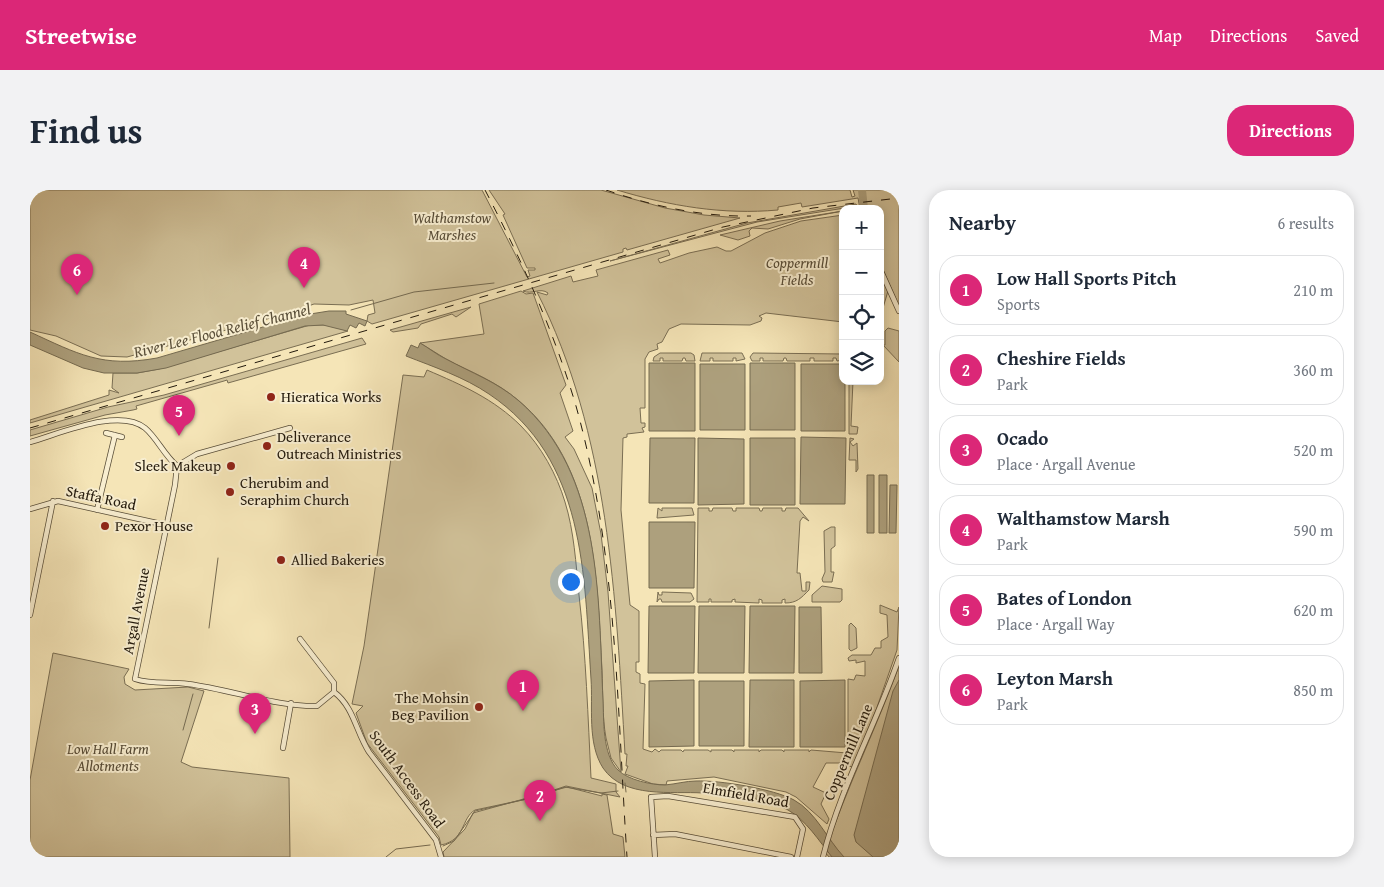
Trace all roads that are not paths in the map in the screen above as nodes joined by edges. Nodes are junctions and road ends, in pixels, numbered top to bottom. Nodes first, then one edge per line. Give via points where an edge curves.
1 (884, 278) edge
2 (899, 311) edge
3 (290, 428) dead end
4 (106, 433) dead end
5 (115, 435) junction
6 (122, 437) dead end
7 (30, 442) edge
8 (177, 466) junction
9 (53, 502) junction
10 (30, 509) edge
11 (98, 510) junction
12 (166, 525) junction
13 (30, 614) edge
14 (300, 639) dead end
15 (899, 658) edge
16 (334, 692) junction
17 (291, 704) junction
18 (283, 748) dead end
19 (653, 835) junction
20 (823, 856) edge
21 (441, 857) edge
22 (655, 857) edge
23 (792, 857) edge
24 (797, 857) edge

1 - 2 street
3 - 8 street via 197,454
4 - 5 street
5 - 6 street
5 - 11 street
7 - 8 street via 102,421 127,419 145,428
8 - 12 street, Argall Avenue
9 - 10 street, Staffa Road
9 - 11 street, Staffa Road
9 - 13 street
11 - 12 street, Staffa Road
12 - 17 street, Argall Avenue via 135,679 188,684
14 - 16 street, South Access Road via 332,681
15 - 20 street, Coppermill Lane via 831,825
16 - 17 street via 317,706
16 - 21 street, South Access Road via 348,708 368,752 436,840
17 - 18 street
19 - 22 street
19 - 23 street via 675,834
19 - 24 street, Elmfield Road via 651,797 683,797 795,817 802,829

